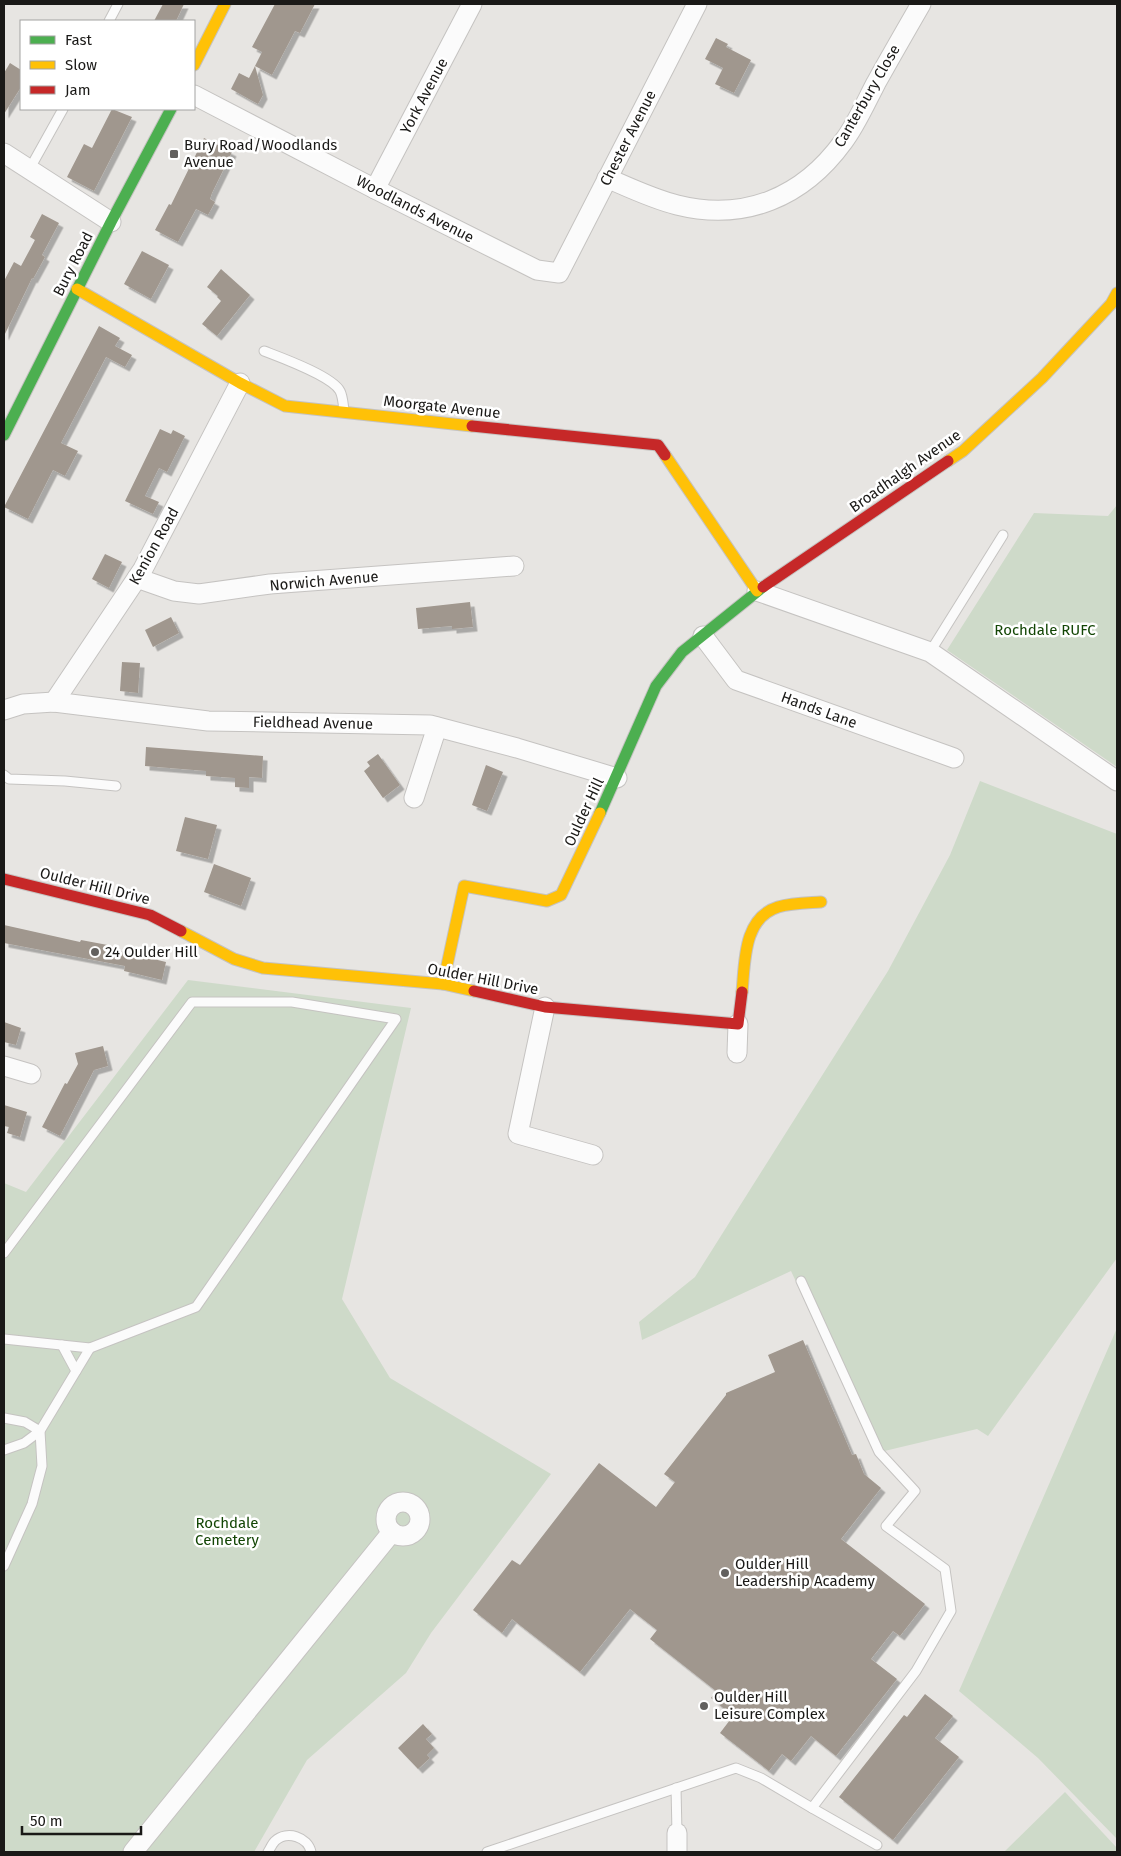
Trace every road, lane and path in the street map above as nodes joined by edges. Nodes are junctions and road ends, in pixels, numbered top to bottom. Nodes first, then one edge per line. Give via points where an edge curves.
1 (118, 4) edge
2 (225, 4) edge
3 (472, 4) edge
4 (697, 4) edge
5 (921, 4) edge
6 (110, 20) edge
7 (195, 63) edge
8 (195, 96) edge
9 (62, 110) edge
10 (170, 110) edge
11 (4, 153) edge
12 (30, 170) junction
13 (607, 178) junction
14 (375, 189) junction
15 (111, 222) junction
16 (559, 273) joint
17 (77, 289) junction
18 (1117, 293) edge
19 (264, 350) dead end
20 (240, 383) junction
21 (344, 411) junction
22 (4, 435) edge
23 (1003, 535) dead end
24 (514, 566) dead end
25 (138, 578) junction
26 (757, 591) junction
27 (702, 636) junction
28 (930, 652) junction
29 (54, 702) junction
30 (4, 710) edge
31 (437, 727) junction
32 (954, 758) dead end
33 (4, 775) edge
34 (617, 778) junction
35 (1117, 781) edge
36 (116, 786) dead end
37 (414, 798) dead end
38 (4, 879) edge
39 (821, 902) dead end
40 (443, 984) junction
41 (545, 1007) junction
42 (738, 1024) junction
43 (737, 1053) dead end
44 (4, 1066) edge
45 (31, 1074) dead end
46 (593, 1155) dead end
47 (4, 1252) edge
48 (801, 1281) dead end
49 (4, 1340) edge
50 (62, 1345) junction
51 (90, 1348) junction
52 (76, 1370) junction
53 (4, 1418) edge
54 (40, 1431) junction
55 (4, 1450) edge
56 (392, 1532) dead end
57 (4, 1566) edge
58 (676, 1788) junction
59 (812, 1808) junction
60 (676, 1843) edge
61 (877, 1845) dead end
62 (133, 1852) edge
63 (268, 1852) edge
64 (311, 1852) edge
65 (487, 1852) edge

1 - 6 lane
2 - 7 street
3 - 14 street, York Avenue
4 - 13 street, Chester Avenue
5 - 13 street, Canterbury Close via 844,142 818,172 792,192 756,206 720,210 679,206
8 - 14 street, Woodlands Avenue
9 - 12 lane
10 - 15 street, Bury Road
11 - 12 street
12 - 15 street
13 - 16 street, Chester Avenue
14 - 16 street, Woodlands Avenue via 537,270
15 - 17 street, Bury Road
17 - 20 street, Moorgate Avenue
17 - 22 street, Bury Road
18 - 26 street, Broadhalgh Avenue via 1111,304 1042,378 963,452
19 - 21 lane via 334,384 342,395
20 - 21 street, Moorgate Avenue via 285,406
20 - 25 street, Kenion Road
21 - 26 street, Moorgate Avenue via 658,445
23 - 28 lane
24 - 25 street, Norwich Avenue via 270,584 199,594 174,591
25 - 29 street, Kenion Road
26 - 27 street, Oulder Hill
26 - 28 street
27 - 32 street, Hands Lane via 736,680
27 - 34 street, Oulder Hill via 682,652 656,686
28 - 35 street
29 - 30 street, Fieldhead Avenue via 22,704
29 - 31 street, Fieldhead Avenue via 208,720
31 - 34 street, Fieldhead Avenue
31 - 37 street
33 - 36 lane via 9,779
34 - 40 street, Oulder Hill via 561,895 547,900 464,886
38 - 40 street, Oulder Hill Drive via 150,915 234,959 263,968
39 - 42 street via 773,908 758,918 751,928
40 - 41 street, Oulder Hill Drive
41 - 42 street, Oulder Hill Drive
41 - 46 street via 518,1134
42 - 43 street
44 - 45 street
47 - 51 lane via 192,1002 292,1002 396,1019 196,1308
48 - 59 lane via 879,1452 915,1491 886,1526 945,1570 951,1611 916,1671
49 - 50 lane
50 - 51 lane
50 - 52 lane
51 - 52 lane
52 - 54 lane
53 - 54 lane via 25,1422
54 - 55 lane via 24,1443
54 - 57 lane via 42,1466 32,1504
56 - 62 street
58 - 59 lane via 736,1768 761,1778
58 - 60 lane
58 - 65 lane
59 - 61 lane
63 - 64 lane via 283,1836 302,1839 310,1846

